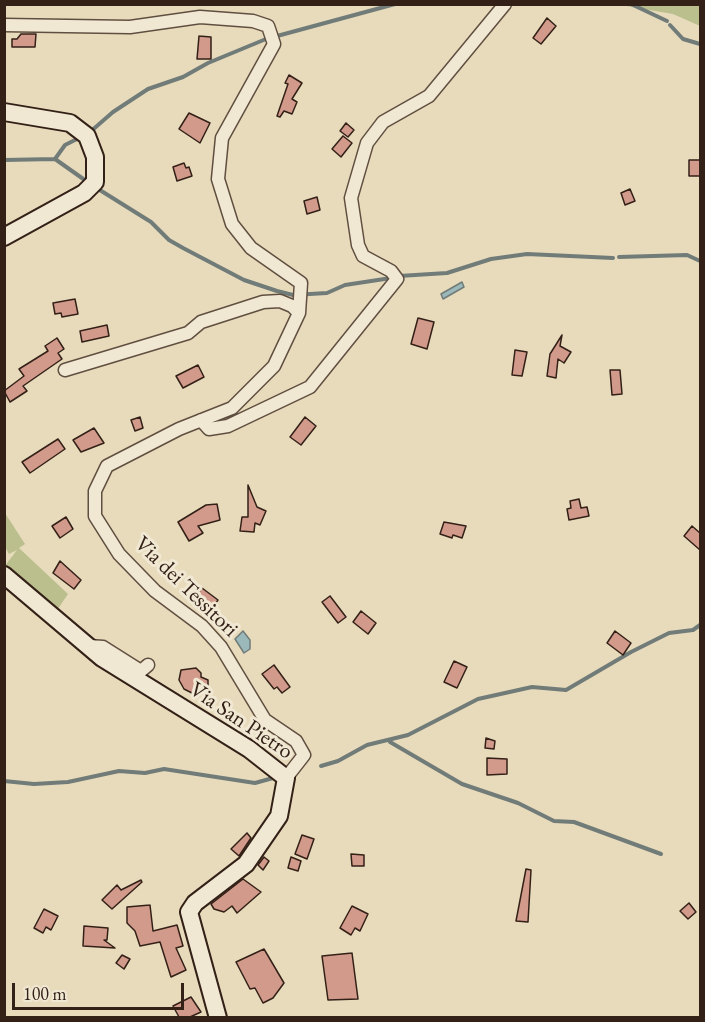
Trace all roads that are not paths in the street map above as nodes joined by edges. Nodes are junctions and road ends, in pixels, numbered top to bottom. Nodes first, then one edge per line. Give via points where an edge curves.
1 (505, 4) edge
2 (4, 25) edge
3 (4, 112) edge
4 (4, 237) edge
5 (299, 313) junction
6 (65, 370) dead end
7 (201, 420) junction
8 (4, 574) edge
9 (89, 646) junction
10 (148, 665) dead end
11 (286, 778) junction
12 (219, 1017) edge

1 - 7 street via 429,96 383,122 367,143 351,198 358,245 363,256 392,271 397,279 310,387 228,426 208,429
2 - 5 street, Via dei Tessitori via 130,27 200,17 268,26 274,44 222,138 218,179 232,224 251,248 300,283
3 - 4 street via 70,123 87,136 95,157 95,183
5 - 6 street via 280,301 263,302 201,322 188,333
5 - 7 street, Via dei Tessitori via 274,366 232,408
7 - 11 street, Via dei Tessitori via 107,466 95,491 95,516 119,554 155,591 202,626 221,647 265,720 296,741 304,755
8 - 9 street, Via San Pietro
9 - 10 street via 103,647 141,671
9 - 11 street, Via San Pietro via 102,658 249,749
11 - 12 street, Via San Pietro via 279,816 246,864 195,903 189,912

